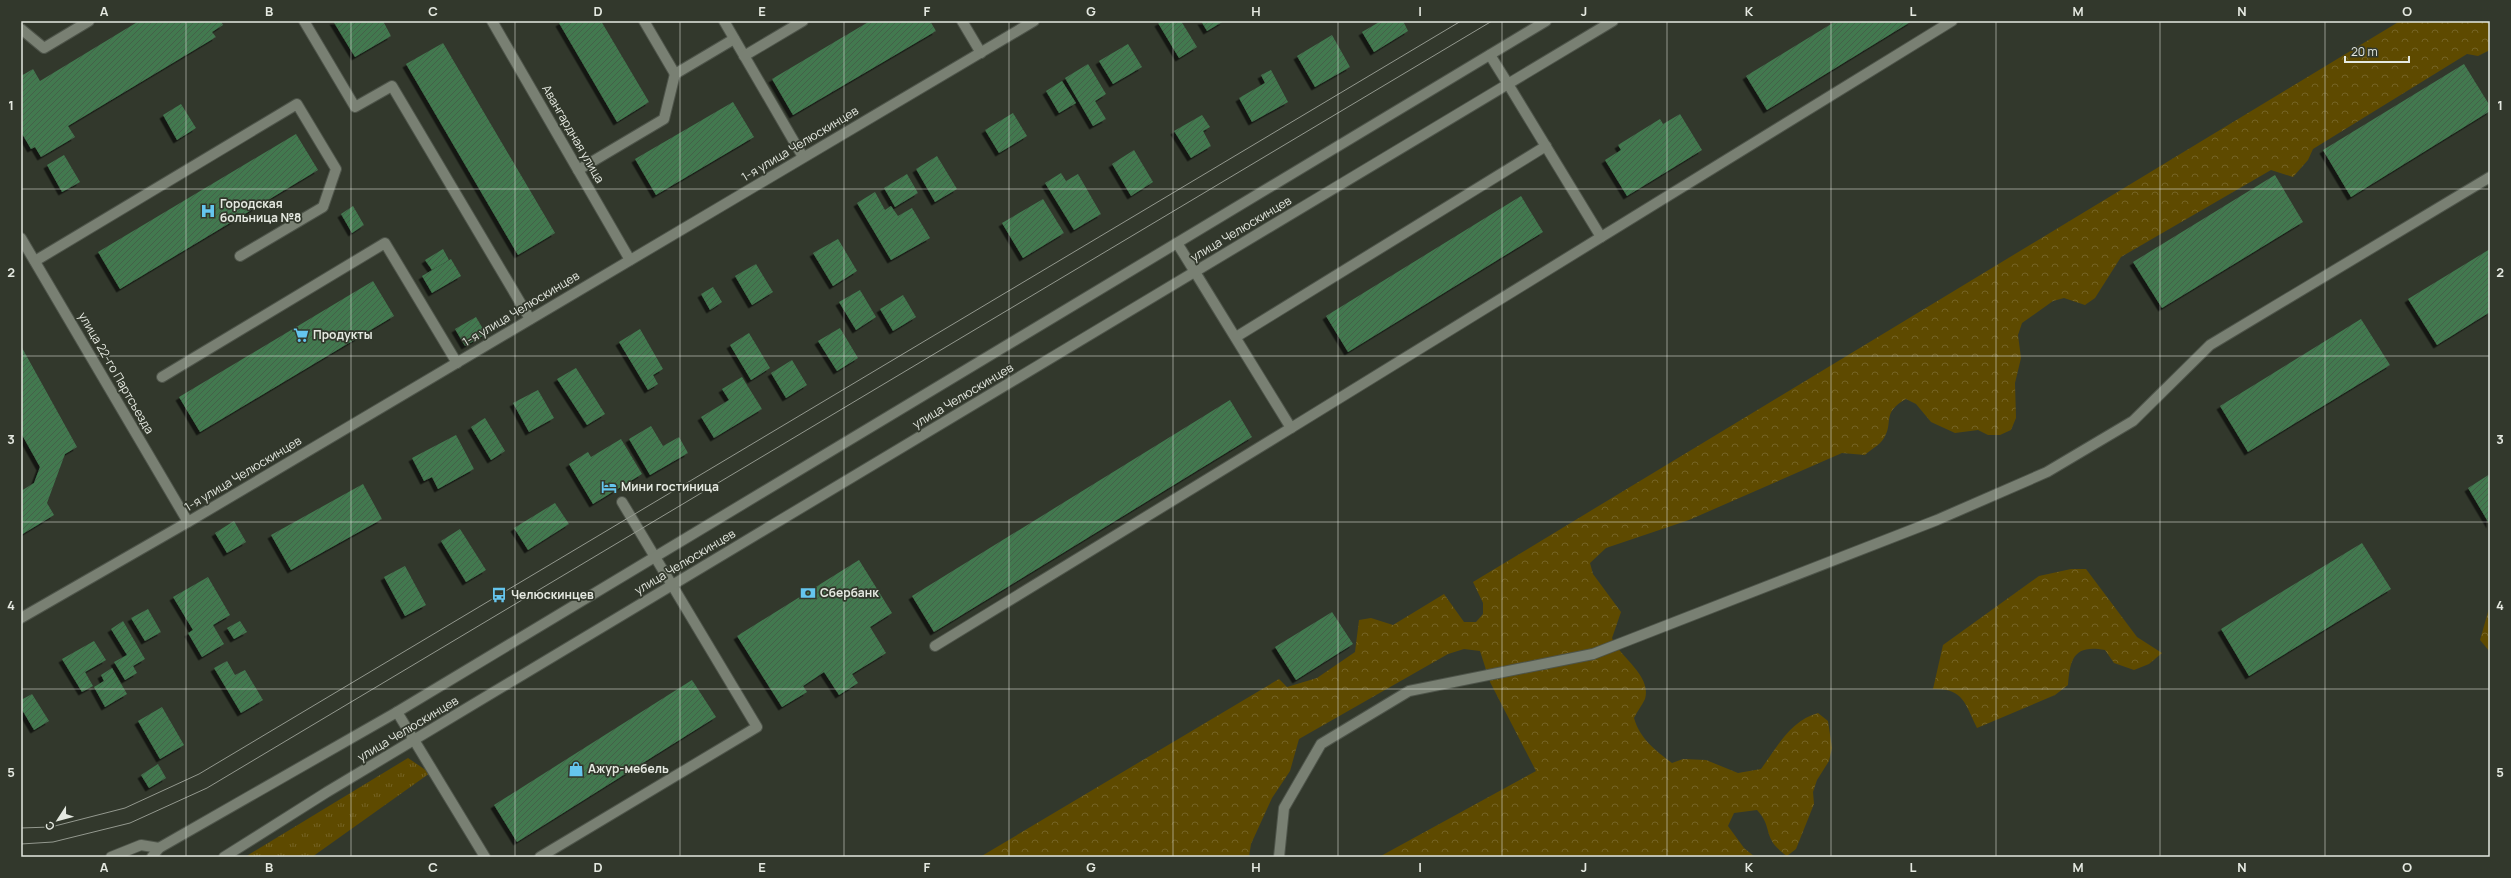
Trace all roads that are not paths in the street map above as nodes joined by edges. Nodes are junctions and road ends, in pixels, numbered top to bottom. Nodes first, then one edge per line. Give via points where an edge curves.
1 (89, 21) edge
2 (304, 21) edge
3 (492, 21) edge
4 (644, 21) edge
5 (724, 21) edge
6 (803, 21) edge
7 (962, 21) edge
8 (1034, 21) edge
9 (1546, 21) edge
10 (1613, 21) edge
11 (1952, 21) edge
12 (21, 29) edge
13 (734, 39) junction
14 (981, 53) junction
15 (1490, 55) junction
16 (744, 56) junction
17 (675, 74) junction
18 (1508, 84) junction
19 (1546, 146) junction
20 (803, 157) junction
21 (578, 170) junction
22 (2490, 177) edge
23 (1601, 237) junction
24 (21, 238) edge
25 (1177, 243) junction
26 (240, 256) dead end
27 (630, 260) junction
28 (35, 261) junction
29 (1195, 272) junction
30 (530, 319) junction
31 (1236, 337) junction
32 (457, 363) junction
33 (162, 377) dead end
34 (1291, 428) junction
35 (622, 502) dead end
36 (188, 522) junction
37 (655, 557) junction
38 (672, 585) junction
39 (21, 618) edge
40 (935, 646) dead end
41 (397, 712) junction
42 (414, 740) junction
43 (159, 848) junction
44 (111, 857) edge
45 (152, 857) edge
46 (224, 857) edge
47 (485, 857) edge
48 (540, 857) edge
49 (1279, 857) edge

1 - 12 main road via 44,48
2 - 30 main road via 355,107 392,86
3 - 21 main road, Авангардная улица
4 - 17 main road
5 - 13 main road
6 - 16 main road
7 - 14 main road
8 - 14 main road, 1-я улица Челюскинцев
9 - 15 main road, улица Челюскинцев
10 - 18 main road, улица Челюскинцев
11 - 23 main road
13 - 16 main road
13 - 17 main road
14 - 20 main road, 1-я улица Челюскинцев
15 - 18 main road
15 - 25 main road, улица Челюскинцев
16 - 20 main road
17 - 21 main road via 664,119
18 - 19 main road
18 - 29 main road, улица Челюскинцев
19 - 23 main road
19 - 31 main road
20 - 27 main road, 1-я улица Челюскинцев
21 - 27 main road, Авангардная улица
22 - 49 main road via 2210,345 2133,421 2047,472 1930,522 1593,654 1409,691 1321,744 1284,808
23 - 34 main road
24 - 28 main road, улица 22-го Партсъезда
25 - 29 main road
25 - 37 main road, улица Челюскинцев
26 - 28 main road via 323,206 336,169 297,104
27 - 30 main road, 1-я улица Челюскинцев
28 - 36 main road, улица 22-го Партсъезда
29 - 31 main road
29 - 38 main road, улица Челюскинцев
30 - 32 main road, 1-я улица Челюскинцев
31 - 34 main road
32 - 33 main road via 385,243
32 - 36 main road, 1-я улица Челюскинцев
34 - 40 main road
35 - 37 main road
36 - 39 main road, 1-я улица Челюскинцев
37 - 38 main road
37 - 41 main road, улица Челюскинцев
38 - 42 main road, улица Челюскинцев
38 - 48 main road via 757,727
41 - 42 main road
41 - 43 main road, улица Челюскинцев
42 - 46 main road, улица Челюскинцев
42 - 47 main road
43 - 44 main road via 141,846
43 - 45 main road

